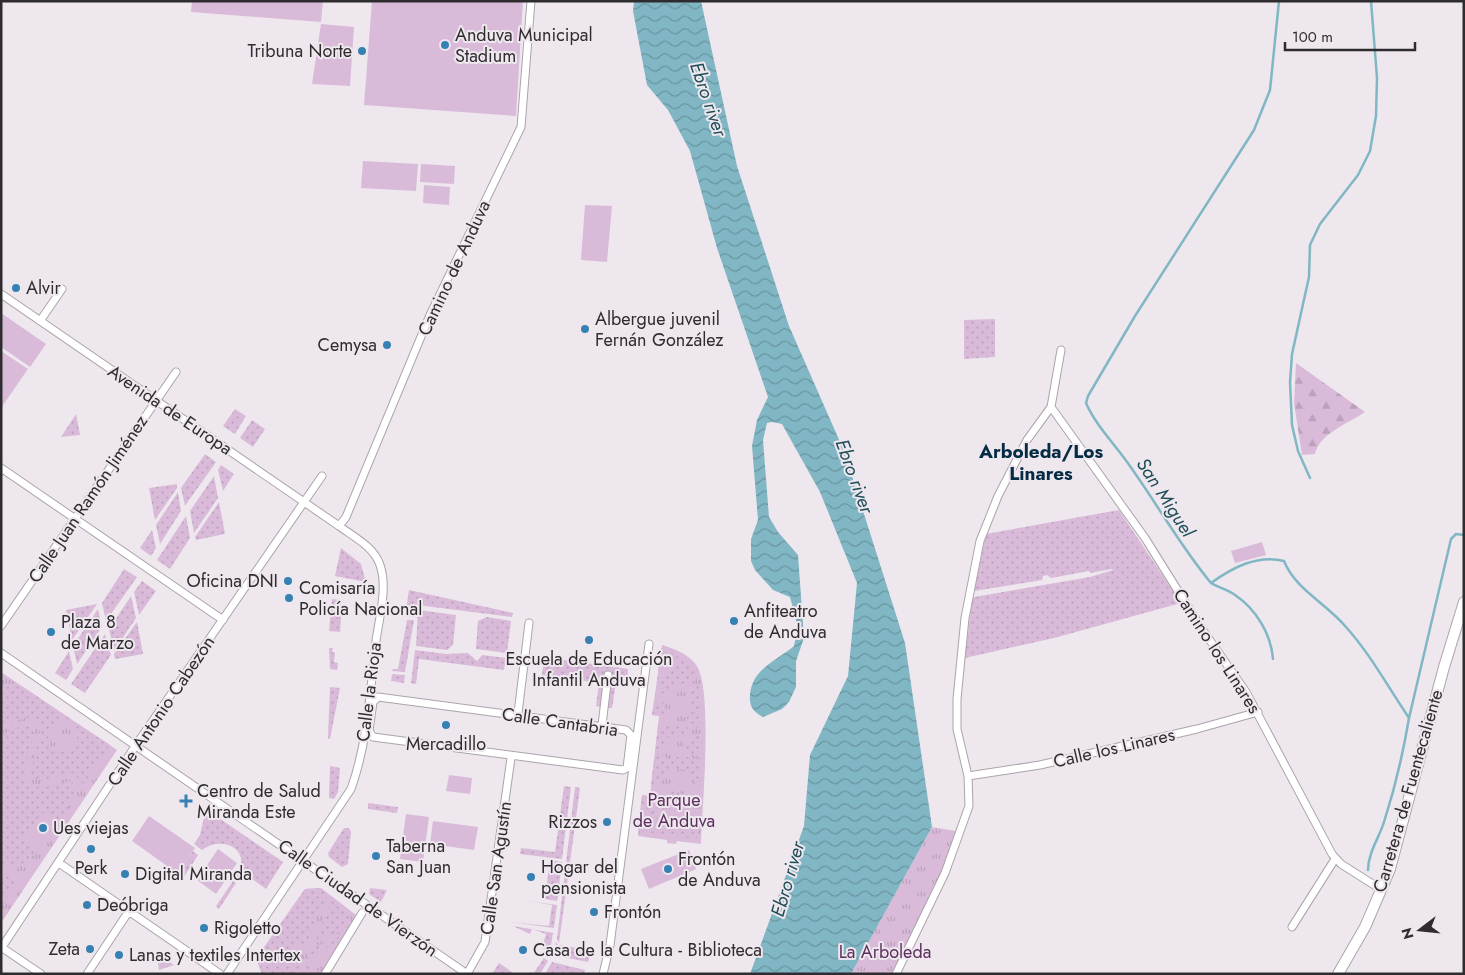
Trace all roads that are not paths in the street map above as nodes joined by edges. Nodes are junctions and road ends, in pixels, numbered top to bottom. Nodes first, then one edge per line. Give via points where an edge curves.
1 (531, 1) edge
2 (62, 289) dead end
3 (1, 294) edge
4 (40, 321) junction
5 (1061, 350) dead end
6 (176, 372) dead end
7 (155, 400) junction
8 (1052, 407) junction
9 (1, 468) edge
10 (322, 476) dead end
11 (304, 502) junction
12 (75, 519) junction
13 (339, 526) junction
14 (1464, 602) edge
15 (223, 620) junction
16 (530, 623) dead end
17 (1, 626) edge
18 (649, 644) dead end
19 (1, 653) edge
20 (608, 675) dead end
21 (369, 693) junction
22 (1258, 712) junction
23 (518, 713) junction
24 (602, 724) junction
25 (638, 730) junction
26 (369, 731) joint
27 (363, 738) junction
28 (136, 745) junction
29 (511, 758) junction
30 (632, 774) junction
31 (968, 776) junction
32 (1335, 859) junction
33 (303, 860) junction
34 (59, 863) junction
35 (1382, 890) junction
36 (129, 911) junction
37 (362, 913) dead end
38 (1292, 928) dead end
39 (2, 947) edge
40 (41, 974) edge
41 (87, 974) edge
42 (220, 974) edge
43 (227, 974) edge
44 (325, 974) edge
45 (467, 974) edge
46 (603, 974) edge
47 (896, 974) edge
48 (1338, 974) edge

1 - 13 street, Camino de Anduva via 521,127 430,315 346,517
2 - 4 street
3 - 4 street, Avenida de Europa
4 - 7 street, Avenida de Europa
5 - 8 street
6 - 7 street, Calle Juan Ramón Jiménez
7 - 11 street, Avenida de Europa
7 - 12 street, Calle Juan Ramón Jiménez
8 - 22 street, Camino los Linares via 1146,538
8 - 31 street via 1027,440 998,496 976,558 965,618 957,699 957,729
9 - 12 street
10 - 11 street, Calle Antonio Cabezón
11 - 13 street, Avenida de Europa
11 - 15 street, Calle Antonio Cabezón
12 - 15 street
12 - 17 street, Calle Juan Ramón Jiménez
13 - 21 street, Calle la Rioja via 370,549 380,565 383,588
14 - 35 main road, Carretera de Fuentecaliente
15 - 28 street, Calle Antonio Cabezón
16 - 23 street
18 - 25 street
19 - 28 street, Calle Ciudad de Vierzón
20 - 24 street
21 - 23 street, Calle Cantabria
21 - 27 street, Calle la Rioja
22 - 31 street, Calle los Linares via 1040,765
22 - 32 street, Camino los Linares
23 - 24 street, Calle Cantabria
24 - 25 street, Calle Cantabria
25 - 30 street
26 - 26 street, Calle Cantabria via 373,702 378,697 626,730 631,735 627,768 623,770 373,737
27 - 29 street
27 - 33 street, Calle la Rioja via 352,789
28 - 33 street, Calle Ciudad de Vierzón
28 - 34 street, Calle Antonio Cabezón
29 - 30 street
29 - 45 street, Calle San Agustín via 486,942
30 - 46 street via 610,945
31 - 47 street via 969,806 962,832
32 - 35 street, Camino los Linares
32 - 38 street
33 - 43 street, Calle la Rioja
33 - 45 street, Calle Ciudad de Vierzón
34 - 36 street
34 - 39 street, Calle Antonio Cabezón
35 - 48 main road, Carretera de Fuentecaliente
36 - 41 street
36 - 42 street
37 - 44 street
39 - 40 street

